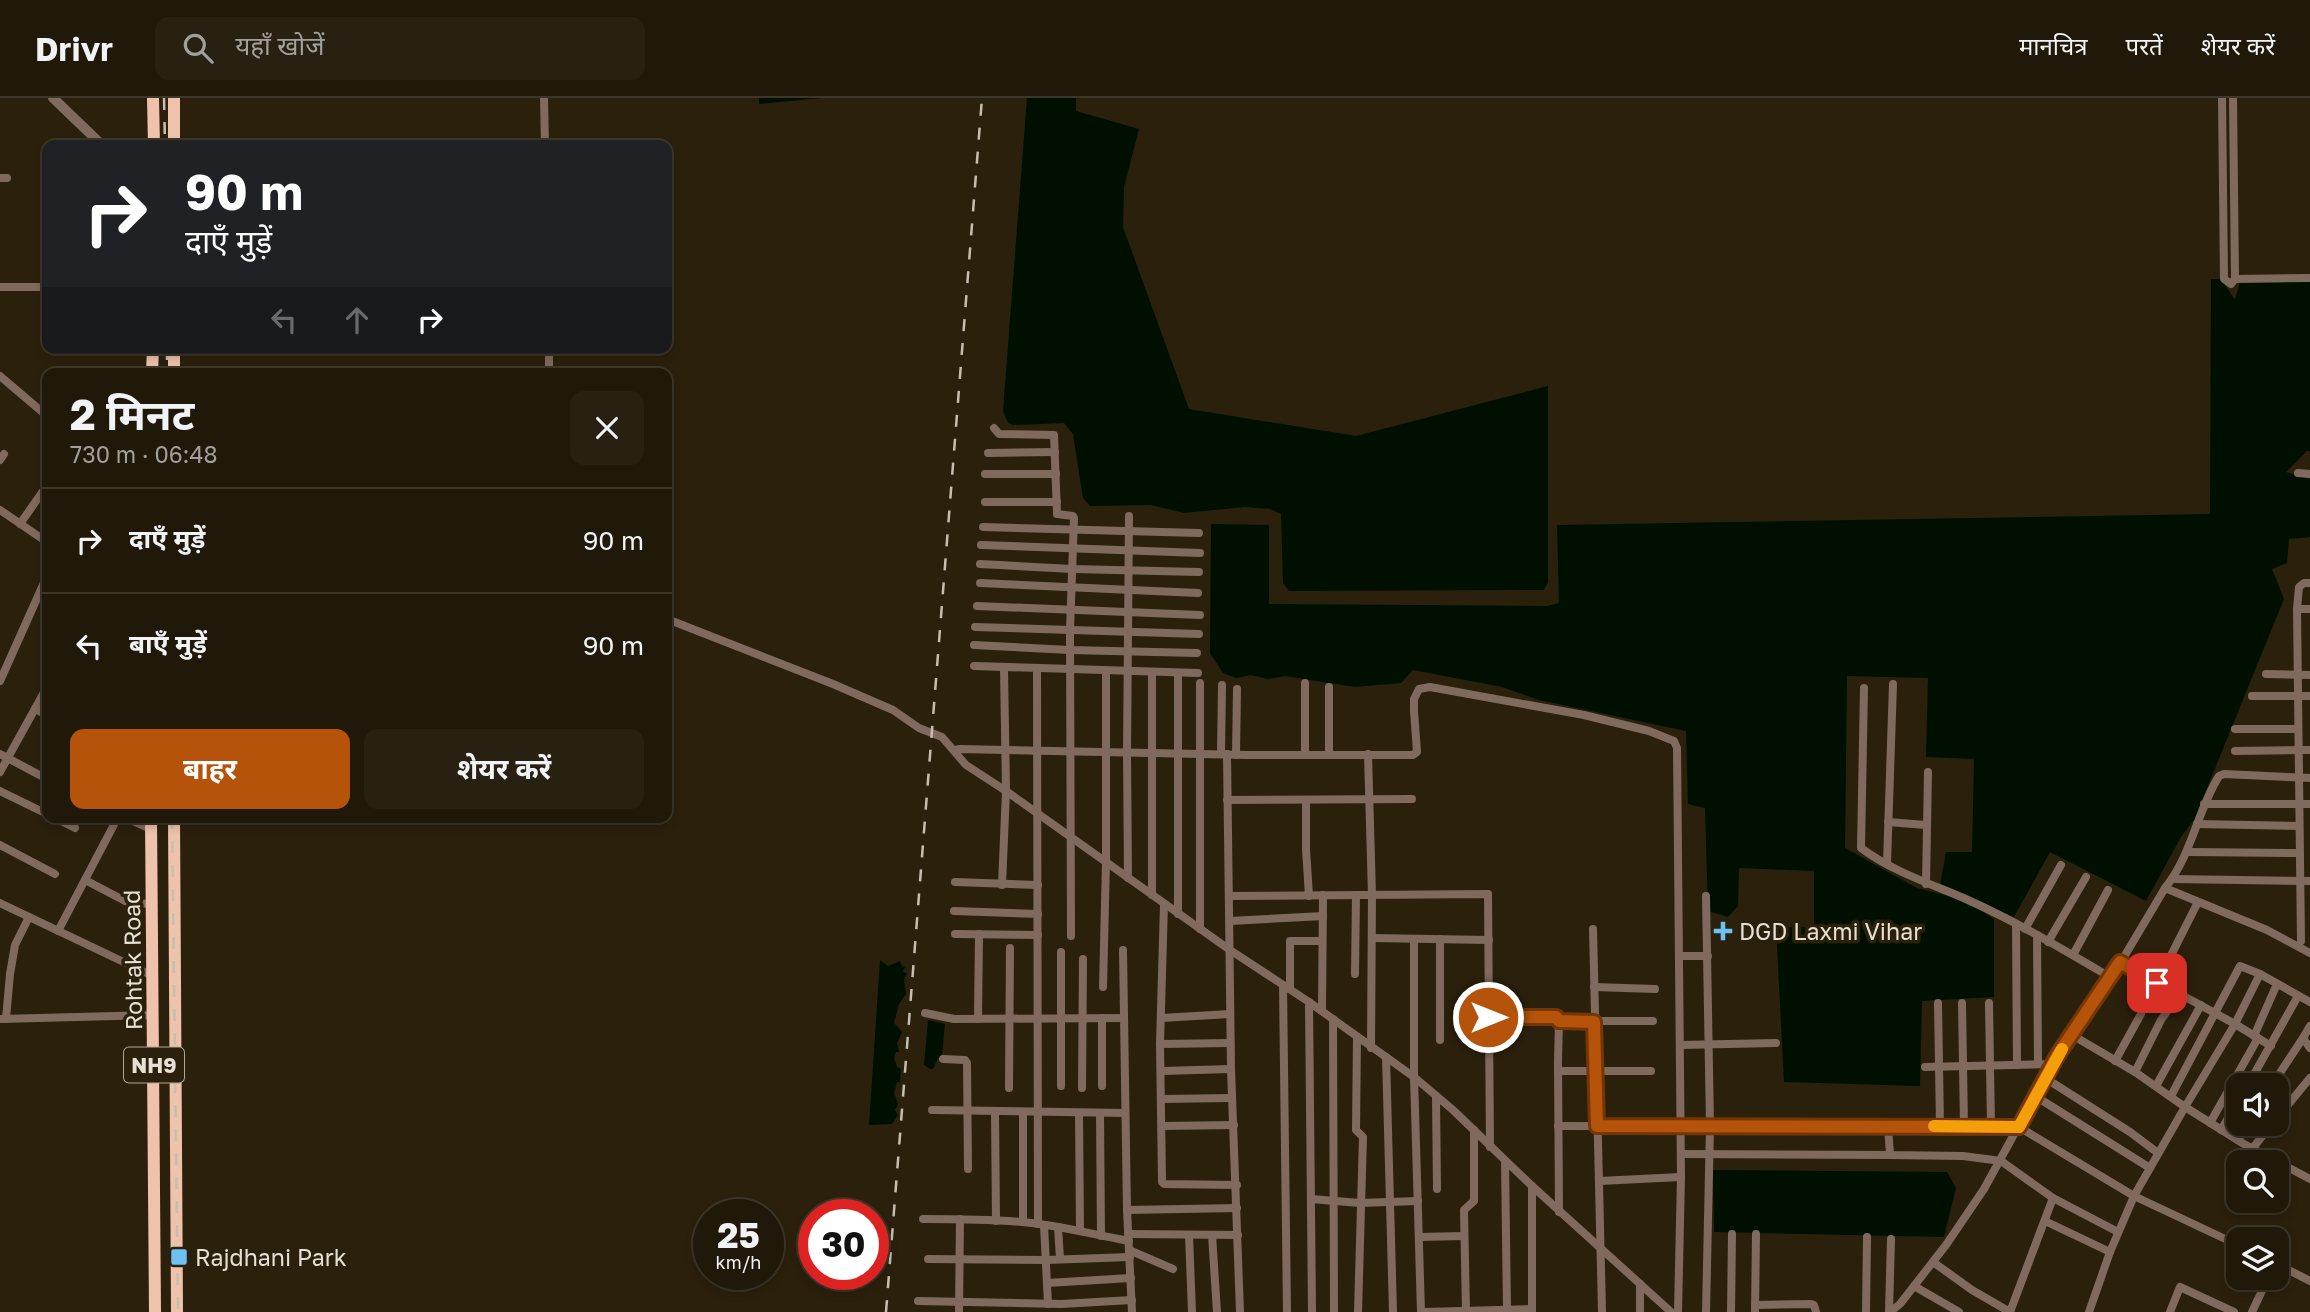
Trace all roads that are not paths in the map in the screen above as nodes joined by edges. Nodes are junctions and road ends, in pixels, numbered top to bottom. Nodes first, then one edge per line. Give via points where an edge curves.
1 (53, 98) edge
2 (153, 98) edge
3 (174, 98) edge
4 (544, 98) edge
5 (2222, 98) edge
6 (2233, 98) edge
7 (97, 140) edge
8 (154, 140) edge
9 (174, 140) edge
10 (545, 140) edge
11 (2222, 204) junction
12 (2234, 204) junction
13 (2310, 278) edge
14 (2235, 279) junction
15 (0, 287) edge
16 (42, 287) edge
17 (0, 376) edge
18 (42, 412) edge
19 (994, 428) dead end
20 (1055, 452) junction
21 (988, 453) dead end
22 (2298, 473) dead end
23 (985, 474) dead end
24 (1056, 474) junction
25 (2310, 474) edge
26 (42, 492) edge
27 (985, 502) dead end
28 (1057, 502) junction
29 (0, 510) edge
30 (1129, 516) dead end
31 (20, 524) junction
32 (983, 527) dead end
33 (1073, 530) junction
34 (1129, 532) junction
35 (1199, 533) dead end
36 (42, 539) edge
37 (981, 545) dead end
38 (1073, 550) junction
39 (1129, 551) junction
40 (1200, 553) dead end
41 (980, 564) dead end
42 (1072, 569) junction
43 (1129, 570) junction
44 (1199, 572) dead end
45 (980, 583) dead end
46 (2310, 583) edge
47 (42, 587) edge
48 (1071, 588) junction
49 (1129, 590) junction
50 (1198, 593) dead end
51 (977, 606) dead end
52 (2297, 608) junction
53 (1070, 609) junction
54 (2310, 609) edge
55 (1129, 612) junction
56 (1200, 615) dead end
57 (672, 622) edge
58 (975, 627) dead end
59 (1070, 630) junction
60 (1128, 631) junction
61 (2298, 632) junction
62 (2310, 633) edge
63 (1199, 634) dead end
64 (974, 645) dead end
65 (1070, 650) junction
66 (1128, 651) junction
67 (1197, 653) dead end
68 (2298, 653) junction
69 (2310, 653) edge
70 (974, 666) dead end
71 (1004, 668) junction
72 (1037, 669) junction
73 (1070, 670) junction
74 (1105, 671) junction
75 (1128, 672) junction
76 (1152, 672) junction
77 (1178, 673) junction
78 (1198, 673) dead end
79 (2266, 674) dead end
80 (2298, 675) junction
81 (2310, 675) edge
82 (0, 681) edge
83 (1200, 683) dead end
84 (1305, 683) dead end
85 (1893, 684) dead end
86 (1222, 685) dead end
87 (1329, 687) dead end
88 (1864, 688) dead end
89 (1237, 689) dead end
90 (42, 696) edge
91 (2252, 696) dead end
92 (2298, 696) junction
93 (2310, 696) edge
94 (35, 709) junction
95 (42, 712) edge
96 (2310, 723) edge
97 (2298, 726) junction
98 (2235, 729) dead end
99 (955, 750) junction
100 (1005, 750) junction
101 (1037, 750) junction
102 (2298, 750) junction
103 (2310, 750) edge
104 (1070, 751) junction
105 (2235, 751) dead end
106 (1104, 752) junction
107 (1127, 752) junction
108 (1152, 753) junction
109 (1177, 753) junction
110 (1198, 754) junction
111 (1228, 754) junction
112 (1368, 754) junction
113 (1305, 755) junction
114 (1329, 755) junction
115 (4, 756) edge
116 (0, 772) edge
117 (1928, 772) dead end
118 (42, 776) edge
119 (2298, 778) junction
120 (2310, 778) edge
121 (0, 791) edge
122 (1006, 791) junction
123 (1412, 799) dead end
124 (1227, 800) junction
125 (1307, 800) junction
126 (1369, 800) junction
127 (2204, 804) junction
128 (2298, 804) junction
129 (2310, 804) edge
130 (42, 812) edge
131 (1037, 814) junction
132 (1888, 822) junction
133 (65, 823) edge
134 (115, 823) edge
135 (151, 823) edge
136 (174, 823) edge
137 (2197, 824) junction
138 (1926, 825) junction
139 (75, 828) dead end
140 (2298, 828) junction
141 (2310, 830) edge
142 (1071, 837) junction
143 (0, 845) edge
144 (2188, 852) junction
145 (2298, 855) junction
146 (2310, 857) edge
147 (1106, 862) junction
148 (1887, 863) junction
149 (2061, 865) dead end
150 (55, 874) dead end
151 (2086, 877) dead end
152 (1128, 878) junction
153 (2172, 879) junction
154 (85, 880) junction
155 (955, 881) dead end
156 (2299, 881) junction
157 (2310, 881) edge
158 (1926, 884) junction
159 (1002, 885) junction
160 (1038, 886) junction
161 (2165, 888) junction
162 (2109, 890) dead end
163 (1152, 895) junction
164 (1323, 895) junction
165 (1356, 895) junction
166 (1372, 895) junction
167 (1229, 896) junction
168 (1308, 896) junction
169 (1706, 896) dead end
170 (2299, 901) junction
171 (2310, 901) edge
172 (2198, 902) junction
173 (0, 903) edge
174 (152, 904) junction
175 (1164, 904) junction
176 (954, 911) dead end
177 (1038, 914) junction
178 (1178, 914) junction
179 (1323, 916) junction
180 (29, 917) junction
181 (1230, 921) junction
182 (2016, 924) junction
183 (1200, 929) junction
184 (1593, 929) dead end
185 (2025, 929) junction
186 (58, 931) junction
187 (955, 934) dead end
188 (979, 934) junction
189 (1038, 935) junction
190 (2037, 935) junction
191 (1070, 936) dead end
192 (1372, 938) junction
193 (1414, 939) junction
194 (1440, 939) junction
195 (1489, 940) junction
196 (1322, 941) junction
197 (2288, 941) junction
198 (2048, 942) junction
199 (2305, 942) edge
200 (1010, 948) dead end
201 (1123, 950) dead end
202 (1230, 950) junction
203 (1062, 951) dead end
204 (2310, 953) edge
205 (1679, 956) junction
206 (1708, 956) junction
207 (2073, 956) junction
208 (1083, 959) dead end
209 (0, 960) edge
210 (2120, 962) junction
211 (11, 966) junction
212 (1355, 974) dead end
213 (2260, 974) junction
214 (153, 976) junction
215 (2110, 977) junction
216 (2157, 983) junction
217 (2277, 984) junction
218 (1103, 986) dead end
219 (1286, 987) junction
220 (1594, 987) junction
221 (1655, 989) dead end
222 (2180, 993) junction
223 (2298, 996) junction
224 (1309, 1002) junction
225 (1938, 1003) dead end
226 (1962, 1003) dead end
227 (1989, 1003) dead end
228 (2144, 1003) dead end
229 (2310, 1003) edge
230 (2201, 1005) junction
231 (1322, 1011) junction
232 (925, 1013) dead end
233 (1230, 1014) junction
234 (2141, 1014) dead end
235 (2216, 1014) junction
236 (154, 1015) junction
237 (1488, 1017) junction
238 (1083, 1018) junction
239 (1102, 1018) junction
240 (1122, 1018) junction
241 (1161, 1018) junction
242 (3, 1019) edge
243 (978, 1019) junction
244 (1010, 1019) junction
245 (1039, 1019) junction
246 (1061, 1019) junction
247 (1333, 1019) junction
248 (1559, 1021) junction
249 (1653, 1021) dead end
250 (1594, 1022) junction
251 (2235, 1024) junction
252 (2310, 1026) edge
253 (2072, 1035) junction
254 (1357, 1037) junction
255 (2256, 1037) junction
256 (2303, 1038) junction
257 (1440, 1040) dead end
258 (1776, 1042) dead end
259 (1230, 1043) junction
260 (1160, 1044) junction
261 (1680, 1045) junction
262 (1709, 1045) junction
263 (2271, 1046) junction
264 (1371, 1048) junction
265 (2310, 1048) edge
266 (1386, 1057) junction
267 (943, 1059) dead end
268 (2115, 1061) junction
269 (2038, 1064) junction
270 (2053, 1064) junction
271 (2017, 1065) junction
272 (1962, 1066) junction
273 (1990, 1066) junction
274 (1925, 1067) dead end
275 (1940, 1067) junction
276 (1231, 1069) junction
277 (1161, 1071) junction
278 (1558, 1071) junction
279 (1595, 1071) junction
280 (1651, 1071) dead end
281 (2135, 1072) junction
282 (2255, 1073) edge
283 (2280, 1073) edge
284 (1414, 1077) junction
285 (2045, 1078) junction
286 (2310, 1078) edge
287 (176, 1079) junction
288 (154, 1080) junction
289 (1061, 1086) dead end
290 (1102, 1086) dead end
291 (2156, 1086) junction
292 (1009, 1088) dead end
293 (1082, 1088) dead end
294 (1436, 1096) junction
295 (2035, 1096) junction
296 (2171, 1096) junction
297 (1232, 1098) junction
298 (1161, 1099) junction
299 (2289, 1103) edge
300 (2186, 1107) junction
301 (932, 1110) dead end
302 (967, 1111) junction
303 (995, 1112) junction
304 (1023, 1112) junction
305 (1038, 1112) junction
306 (1079, 1112) junction
307 (1100, 1113) junction
308 (1125, 1113) junction
309 (2226, 1121) edge
310 (2210, 1123) junction
311 (1234, 1125) junction
312 (1162, 1126) junction
313 (1558, 1126) junction
314 (1597, 1126) junction
315 (1681, 1126) junction
316 (1710, 1126) junction
317 (1888, 1126) junction
318 (1940, 1126) junction
319 (1964, 1126) junction
320 (1991, 1127) junction
321 (2019, 1127) junction
322 (1474, 1130) junction
323 (2221, 1130) junction
324 (2240, 1136) edge
325 (2262, 1136) edge
326 (2238, 1140) junction
327 (1490, 1147) junction
328 (2252, 1149) junction
329 (2158, 1153) junction
330 (1681, 1154) junction
331 (1710, 1154) junction
332 (1890, 1155) junction
333 (1505, 1161) junction
334 (2001, 1161) junction
335 (2150, 1168) junction
336 (968, 1169) dead end
337 (1681, 1177) junction
338 (2310, 1179) edge
339 (1599, 1181) junction
340 (1237, 1185) junction
341 (1532, 1186) junction
342 (1437, 1188) dead end
343 (2134, 1196) junction
344 (2053, 1198) junction
345 (1311, 1199) junction
346 (1333, 1201) junction
347 (1418, 1201) junction
348 (1389, 1202) junction
349 (1360, 1203) junction
350 (1237, 1208) junction
351 (1127, 1210) junction
352 (1559, 1212) junction
353 (923, 1219) dead end
354 (960, 1219) junction
355 (996, 1220) junction
356 (2045, 1221) junction
357 (1023, 1222) junction
358 (1041, 1224) junction
359 (1058, 1227) junction
360 (1080, 1230) junction
361 (2118, 1232) junction
362 (1732, 1234) dead end
363 (1756, 1234) dead end
364 (1189, 1235) junction
365 (1212, 1235) junction
366 (1238, 1235) junction
367 (1101, 1236) junction
368 (1464, 1236) junction
369 (1419, 1237) junction
370 (1867, 1237) dead end
371 (1891, 1239) dead end
372 (2226, 1239) edge
373 (1129, 1245) junction
374 (1600, 1249) junction
375 (2110, 1252) junction
376 (928, 1259) dead end
377 (960, 1259) junction
378 (1059, 1259) junction
379 (1046, 1260) junction
380 (1933, 1262) junction
381 (1173, 1269) dead end
382 (2289, 1270) edge
383 (1130, 1278) junction
384 (2310, 1281) edge
385 (1047, 1283) junction
386 (1640, 1284) junction
387 (1914, 1286) junction
388 (2262, 1290) edge
389 (1132, 1300) junction
390 (918, 1301) dead end
391 (1048, 1304) junction
392 (959, 1307) edge
393 (1026, 1308) edge
394 (1755, 1308) edge
395 (1507, 1310) junction
396 (1466, 1311) edge
397 (1532, 1311) edge
398 (1895, 1311) edge
399 (155, 1312) edge
400 (177, 1312) edge
401 (1132, 1312) edge
402 (1192, 1312) edge
403 (1217, 1312) edge
404 (1240, 1312) edge
405 (1287, 1312) edge
406 (1312, 1312) edge
407 (1334, 1312) edge
408 (1358, 1312) edge
409 (1392, 1312) edge
410 (1423, 1312) edge
411 (1602, 1312) edge
412 (1640, 1312) edge
413 (1671, 1312) edge
414 (1678, 1312) edge
415 (1706, 1312) edge
416 (1731, 1312) edge
417 (1816, 1312) edge
418 (1866, 1312) edge
419 (1959, 1312) edge
420 (2089, 1312) edge
421 (2170, 1312) edge
422 (2234, 1312) edge
423 (2252, 1312) edge

1 - 7 street
2 - 8 highway
3 - 9 highway
4 - 10 street
5 - 11 street
6 - 12 street
11 - 12 street
11 - 14 street via 2224,279 2231,284
12 - 14 street
13 - 14 street
15 - 16 street
17 - 18 street
19 - 20 street via 999,433 1054,435
20 - 21 street
20 - 24 street
22 - 25 street
23 - 24 street
24 - 28 street
26 - 31 street
27 - 28 street
28 - 33 street via 1057,515 1074,517
29 - 31 street
30 - 34 street
31 - 36 street
32 - 33 street
33 - 34 street
33 - 38 street
34 - 35 street
34 - 39 street
37 - 38 street
38 - 39 street
38 - 42 street
39 - 40 street
39 - 43 street
41 - 42 street
42 - 43 street
42 - 48 street
43 - 44 street
43 - 49 street
45 - 48 street
46 - 52 street via 2299,587
47 - 82 street
48 - 49 street
48 - 53 street
49 - 50 street
49 - 55 street
51 - 53 street
52 - 54 street
52 - 61 street
53 - 55 street
53 - 59 street
55 - 56 street
55 - 60 street
57 - 99 street via 893,710 912,725 939,735
58 - 59 street
59 - 60 street
59 - 65 street
60 - 63 street
60 - 66 street
61 - 62 street
61 - 68 street
64 - 65 street
65 - 66 street
65 - 73 street
66 - 67 street
66 - 75 street
68 - 69 street
68 - 80 street
70 - 71 street
71 - 72 street
71 - 100 street
72 - 73 street
72 - 101 street
73 - 74 street
73 - 104 street
74 - 75 street
74 - 106 street
75 - 76 street
75 - 107 street
76 - 77 street
76 - 108 street
77 - 78 street
77 - 109 street
79 - 80 street
80 - 81 street
80 - 92 street
83 - 110 street
84 - 113 street
85 - 132 street
86 - 111 street
87 - 114 street
88 - 148 street via 1861,845
89 - 111 street
90 - 94 street
91 - 92 street
92 - 93 street
92 - 97 street
94 - 95 street
94 - 115 street
96 - 97 street
97 - 98 street
97 - 102 street
99 - 100 street
99 - 122 street via 966,765
100 - 101 street
100 - 122 street
101 - 104 street
101 - 131 street
102 - 103 street
102 - 105 street
102 - 119 street
104 - 106 street
104 - 142 street
106 - 107 street
106 - 147 street
107 - 108 street
107 - 152 street
108 - 109 street
108 - 163 street
109 - 110 street
109 - 178 street
110 - 111 street
110 - 183 street
111 - 113 street
111 - 124 street
112 - 114 street
112 - 126 street
112 - 205 street via 1416,754 1414,699 1419,689 1430,687 1584,715 1674,741 1679,804
113 - 114 street
115 - 116 street
115 - 118 street
117 - 138 street
119 - 120 street
119 - 127 street via 2221,775
119 - 128 street
121 - 130 street
122 - 131 street
122 - 159 street
123 - 126 street
124 - 125 street
124 - 167 street
125 - 126 street
125 - 168 street
126 - 166 street
127 - 128 street
127 - 137 street
128 - 129 street
128 - 140 street
131 - 142 street
131 - 160 street
132 - 138 street
132 - 148 street
133 - 139 street
134 - 154 street
135 - 174 highway, Rohtak Road / NH9
136 - 287 highway, Rohtak Road / NH9
137 - 140 street
137 - 144 street
138 - 158 street
140 - 141 street
140 - 145 street
142 - 147 street
142 - 191 street
143 - 150 street
144 - 145 street
144 - 153 street
145 - 146 street
145 - 156 street
147 - 152 street
147 - 218 street
148 - 158 street
149 - 185 street
151 - 198 street
152 - 163 street
153 - 156 street
153 - 161 street
154 - 174 street via 129,902
154 - 186 street
155 - 159 street
156 - 157 street
156 - 170 street
158 - 182 street
159 - 160 street
160 - 177 street
161 - 172 street
161 - 210 street
162 - 207 street
163 - 175 street
164 - 165 street
164 - 168 street
164 - 179 street
165 - 166 street
165 - 212 street
166 - 192 street
166 - 195 street via 1487,893
167 - 168 street
167 - 181 street
169 - 206 street
170 - 171 street
170 - 199 street
172 - 197 street
172 - 216 street
173 - 180 street
174 - 214 highway, Rohtak Road / NH9
175 - 178 street
175 - 241 street
176 - 177 street
177 - 189 street
178 - 183 street
179 - 181 street
179 - 196 street
180 - 186 street
180 - 211 street
181 - 202 street
182 - 185 street
182 - 271 street
183 - 202 street
184 - 220 street
185 - 190 street
186 - 214 street
187 - 188 street
188 - 189 street
188 - 243 street
189 - 245 street
190 - 198 street
190 - 269 street
192 - 193 street
192 - 264 street
193 - 194 street
193 - 284 street
194 - 195 street
194 - 257 street
195 - 237 street
196 - 219 street via 1290,941
196 - 231 street
197 - 199 street
197 - 204 street
198 - 207 street
200 - 244 street
201 - 240 street
202 - 219 street
202 - 233 street
203 - 246 street
205 - 206 street
205 - 261 street
206 - 262 street
207 - 215 street
208 - 238 street
209 - 211 street
210 - 215 street
210 - 216 street
211 - 242 street
213 - 217 street
213 - 235 street via 2240,967
213 - 251 street
214 - 236 highway, Rohtak Road / NH9
215 - 253 street
216 - 222 street
216 - 228 street
217 - 223 street
217 - 255 street
219 - 224 street
219 - 405 street
220 - 221 street
220 - 250 street
222 - 230 street
222 - 281 street
223 - 229 street
223 - 263 street
224 - 231 street
224 - 345 street
225 - 275 street
226 - 272 street
227 - 273 street
230 - 235 street
230 - 291 street
231 - 247 street
232 - 243 street
233 - 241 street
233 - 259 street
234 - 268 street
235 - 251 street
235 - 296 street
236 - 242 street
236 - 288 highway, Rohtak Road / NH9
237 - 248 street via 1556,1017
237 - 327 street
238 - 239 street
238 - 246 street
238 - 293 street
239 - 240 street
239 - 290 street
240 - 308 street
241 - 260 street
243 - 244 street
244 - 245 street
244 - 292 street
245 - 246 street
245 - 305 street
246 - 289 street
247 - 254 street
247 - 346 street
248 - 250 street
248 - 278 street
249 - 250 street
250 - 279 street
251 - 255 street
251 - 300 street
252 - 256 street
253 - 268 street
253 - 270 street
254 - 264 street
254 - 349 street via 1356,1130 1363,1137
255 - 263 street
255 - 310 street
256 - 265 street
256 - 283 street
258 - 262 street
259 - 260 street
259 - 276 street
260 - 277 street
261 - 262 street
261 - 315 street
262 - 316 street
263 - 282 street
264 - 266 street
266 - 284 street
266 - 348 street
267 - 302 street via 966,1061
268 - 281 street
269 - 270 street
269 - 271 street
270 - 285 street
271 - 273 street
272 - 273 street
272 - 275 street
272 - 319 street
273 - 320 street
274 - 275 street
275 - 318 street
276 - 277 street
276 - 297 street
277 - 298 street
278 - 279 street
278 - 313 street
279 - 280 street
279 - 314 street
281 - 291 street
284 - 294 street
284 - 347 street
285 - 295 street
285 - 329 street
286 - 299 street
287 - 288 highway
287 - 400 highway, Rohtak Road / NH9
288 - 399 highway, Rohtak Road / NH9
291 - 296 street
294 - 322 street
294 - 342 street
295 - 321 street
295 - 335 street
296 - 300 street
297 - 298 street
297 - 311 street
298 - 312 street
300 - 310 street
300 - 329 street
301 - 302 street
302 - 303 street
302 - 336 street
303 - 304 street
303 - 355 street
304 - 305 street
304 - 357 street
305 - 306 street
305 - 358 street
306 - 307 street
306 - 360 street
307 - 308 street
307 - 367 street
308 - 351 street
309 - 323 street
310 - 323 street
311 - 312 street
311 - 340 street
312 - 340 street via 1163,1183
313 - 314 street
313 - 352 street
314 - 315 street
314 - 339 street
315 - 316 street
315 - 330 street
316 - 317 street
316 - 331 street
317 - 318 street
317 - 332 street
318 - 319 street
319 - 320 street
320 - 321 street
321 - 334 street
321 - 343 street
322 - 327 street
322 - 368 street via 1474,1201 1464,1210
323 - 326 street
324 - 326 street
325 - 328 street
326 - 328 street
327 - 333 street
328 - 338 street
329 - 335 street
330 - 331 street
330 - 337 street
331 - 332 street
331 - 415 street
332 - 334 street
333 - 341 street
333 - 395 street
334 - 344 street
334 - 380 street
335 - 343 street
337 - 339 street
337 - 414 street
339 - 374 street
340 - 350 street
341 - 352 street
341 - 397 street
343 - 361 street
343 - 372 street
344 - 356 street
344 - 361 street
345 - 346 street
345 - 406 street
346 - 349 street
346 - 407 street
347 - 348 street
347 - 369 street
348 - 349 street
348 - 409 street
349 - 408 street
350 - 351 street
350 - 366 street
351 - 373 street
352 - 374 street
353 - 354 street
354 - 355 street
354 - 377 street
355 - 357 street
356 - 375 street
356 - 380 street via 2010,1312
357 - 358 street
358 - 359 street
358 - 379 street
359 - 360 street
359 - 378 street
360 - 367 street
361 - 375 street
362 - 416 street
363 - 394 street
364 - 365 street
364 - 373 street
364 - 402 street
365 - 366 street
365 - 403 street
366 - 404 street
367 - 373 street
368 - 369 street
368 - 396 street
369 - 410 street
370 - 418 street
371 - 398 street
373 - 378 street
373 - 381 street
373 - 383 street
374 - 386 street
374 - 411 street
375 - 420 street
376 - 377 street
377 - 379 street
377 - 392 street
378 - 379 street
379 - 385 street
380 - 387 street
382 - 384 street
383 - 385 street
383 - 389 street
385 - 391 street
386 - 412 street
386 - 413 street
387 - 398 street
387 - 419 street
388 - 423 street
389 - 391 street
389 - 401 street
390 - 392 street
391 - 393 street
392 - 393 street
394 - 417 street via 1811,1304
395 - 396 street
395 - 397 street
396 - 410 street
421 - 422 street via 2180,1287

